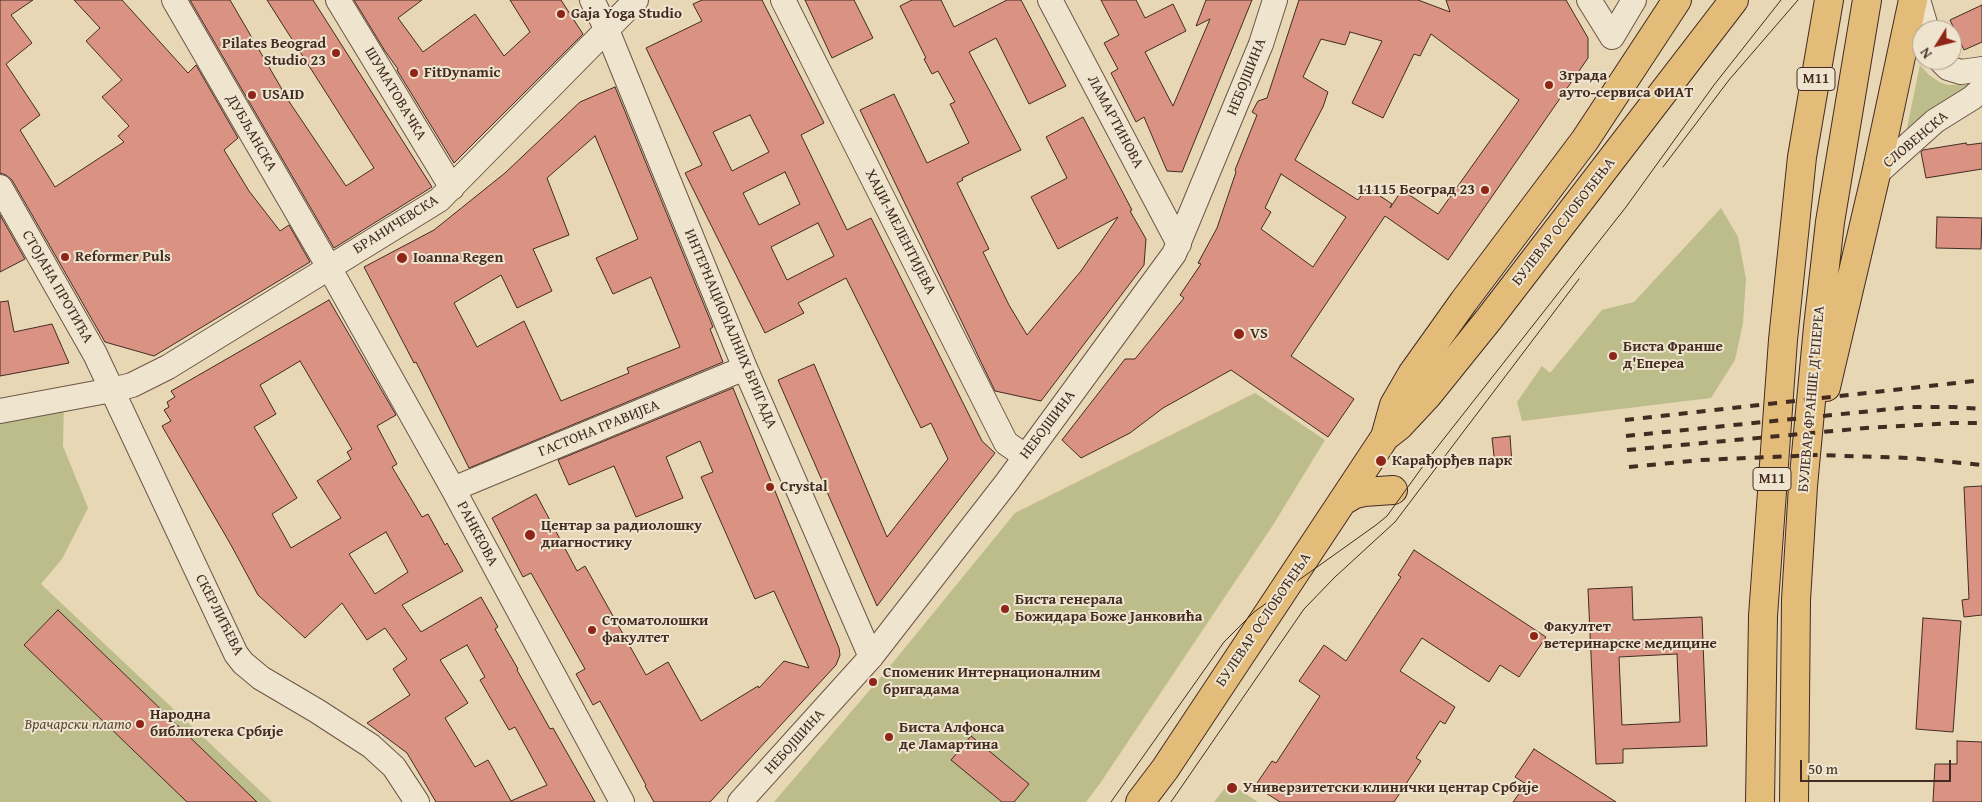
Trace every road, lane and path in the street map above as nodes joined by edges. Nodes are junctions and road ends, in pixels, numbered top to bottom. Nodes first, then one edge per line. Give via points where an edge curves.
1 (174, 0) edge
2 (338, 0) edge
3 (592, 0) edge
4 (636, 0) edge
5 (783, 0) edge
6 (1050, 0) edge
7 (1275, 0) edge
8 (1589, 0) edge
9 (1634, 0) edge
10 (1677, 0) edge
11 (1734, 0) edge
12 (1829, 0) edge
13 (1867, 0) edge
14 (1913, 0) edge
15 (1918, 0) edge
16 (1924, 20) edge
17 (606, 30) junction
18 (1982, 69) edge
19 (1954, 70) edge
20 (1982, 90) edge
21 (1876, 174) junction
22 (0, 186) edge
23 (452, 188) junction
24 (1180, 244) junction
25 (328, 267) junction
26 (745, 368) junction
27 (112, 390) junction
28 (0, 411) edge
29 (1381, 444) junction
30 (1025, 456) junction
31 (1804, 486) junction
32 (453, 489) junction
33 (1343, 501) junction
34 (871, 657) junction
35 (417, 802) edge
36 (622, 802) edge
37 (740, 802) edge
38 (1140, 802) edge
39 (1760, 802) edge
40 (1794, 802) edge

1 - 25 street, ДУБЉАНСКА
2 - 23 street, ШУМАТОВАЧКА
3 - 17 street, ИНТЕРНАЦИОНАЛНИХ БРИГАДА
4 - 17 street, БРАНИЧЕВСКА
5 - 30 street, ХАЏИ-МЕЛЕНТИЈЕВА via 1006,443
6 - 24 street, ЛАМАРТИНОВА
7 - 24 street, НЕБОЈШИНА via 1261,44
8 - 9 street via 1612,36
10 - 29 main road, БУЛЕВАР ОСЛОБОЂЕЊА via 1585,140 1412,374 1394,405
11 - 29 main road, БУЛЕВАР ОСЛОБОЂЕЊА via 1489,319 1415,409
12 - 39 main road, M11 via 1802,157 1783,340 1763,616
13 - 31 main road, БУЛЕВАР ФРАНШЕ Д'ЕПЕРЕА / M11 via 1830,222
14 - 21 main road
15 - 16 street
17 - 23 street, БРАНИЧЕВСКА
17 - 26 street, ИНТЕРНАЦИОНАЛНИХ БРИГАДА
18 - 19 street
20 - 21 street, СЛОВЕНСКА via 1935,121
21 - 31 main road
22 - 27 street, СТОЈАНА ПРОТИЋА
23 - 25 street, БРАНИЧЕВСКА via 439,200
24 - 30 street, НЕБОЈШИНА
25 - 27 street, БРАНИЧЕВСКА via 168,366 132,385
25 - 32 street, РАНКЕОВА
26 - 32 street, ГАСТОНА ГРАВИЈЕА
26 - 34 street, ИНТЕРНАЦИОНАЛНИХ БРИГАДА
27 - 28 street, БРАНИЧЕВСКА
27 - 35 street, СКЕРЛИЋЕВА via 236,654 261,678 371,746 394,767
29 - 33 main road, БУЛЕВАР ОСЛОБОЂЕЊА
29 - 33 main road via 1388,483 1393,490 1364,492
30 - 34 street, НЕБОЈШИНА
31 - 40 main road, БУЛЕВАР ФРАНШЕ Д'ЕПЕРЕА / M11 via 1796,600
32 - 36 street, РАНКЕОВА
33 - 38 main road, БУЛЕВАР ОСЛОБОЂЕЊА
34 - 37 street, НЕБОЈШИНА

